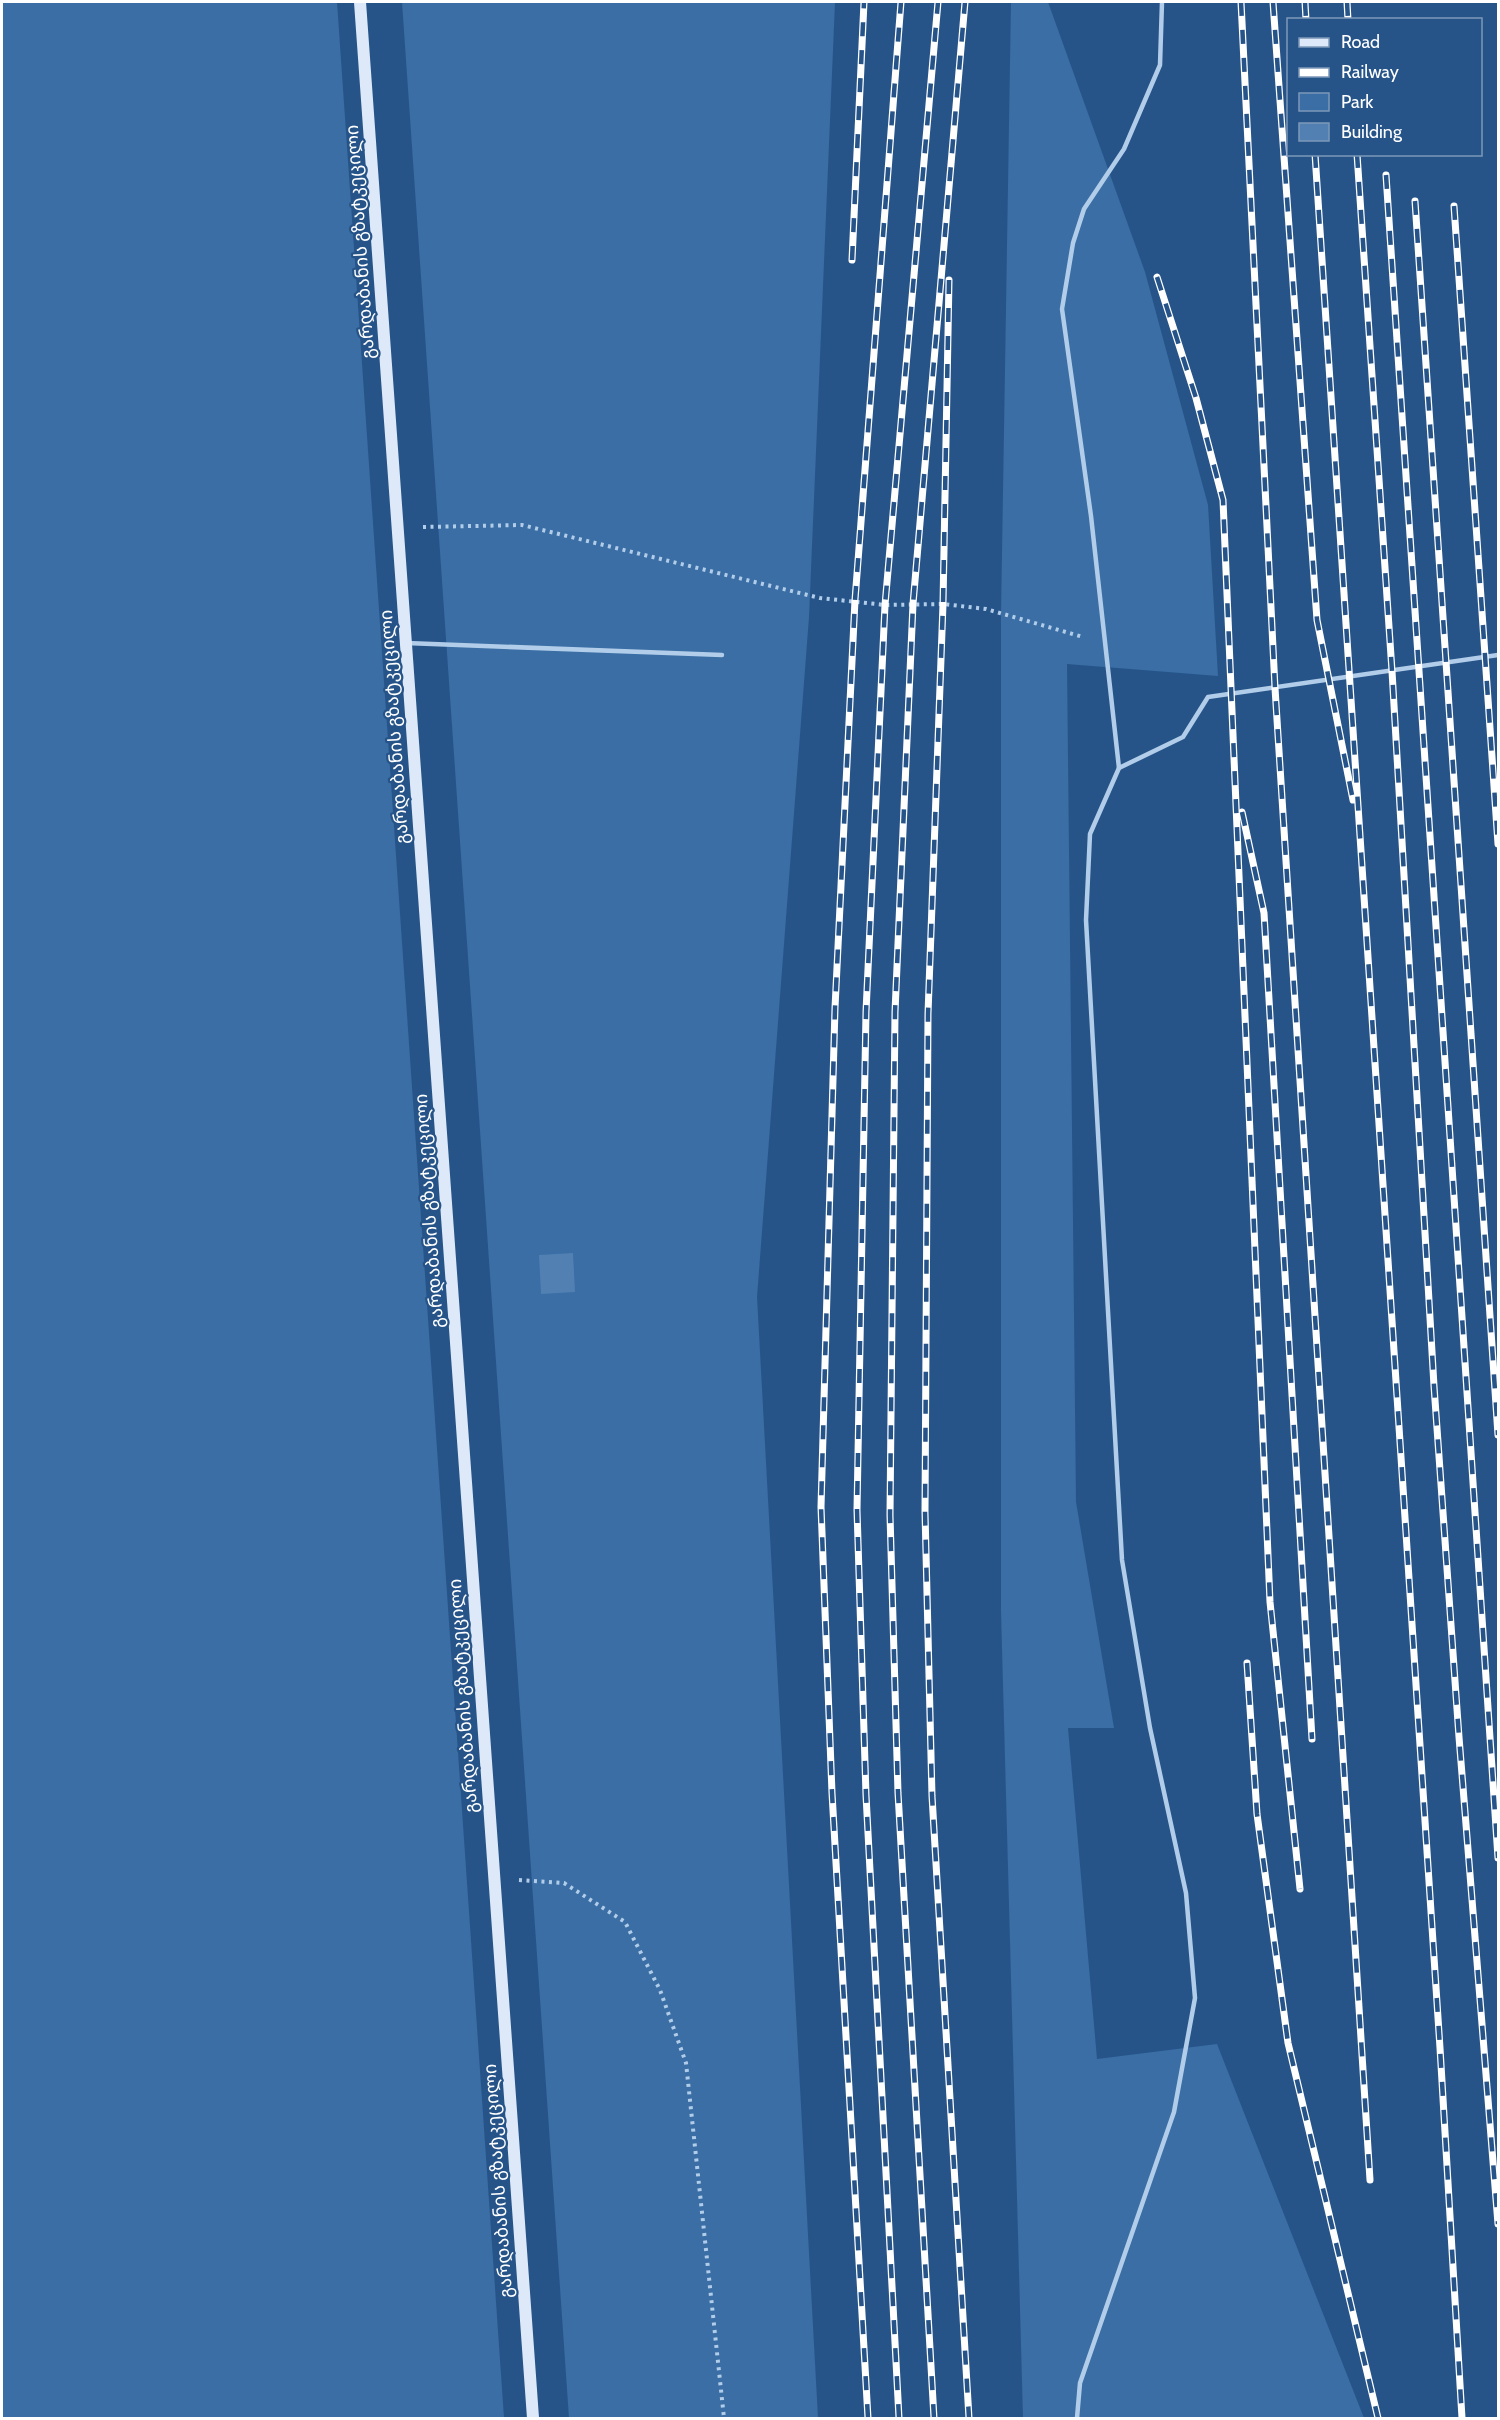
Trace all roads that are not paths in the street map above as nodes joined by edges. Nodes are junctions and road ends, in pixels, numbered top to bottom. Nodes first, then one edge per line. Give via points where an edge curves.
1 (360, 2) edge
2 (1161, 2) edge
3 (406, 643) junction
4 (722, 655) dead end
5 (1498, 655) edge
6 (1119, 768) junction
7 (533, 2418) edge
8 (1077, 2418) edge

1 - 3 main road, გარდაბანის გზატკეცილი
2 - 6 lane via 1160,65 1124,149 1083,209 1062,309
3 - 4 lane
3 - 7 main road, გარდაბანის გზატკეცილი
5 - 6 lane via 1208,697 1183,737
6 - 8 lane via 1090,834 1086,920 1122,1560 1150,1728 1186,1893 1195,1998 1174,2112 1080,2383

